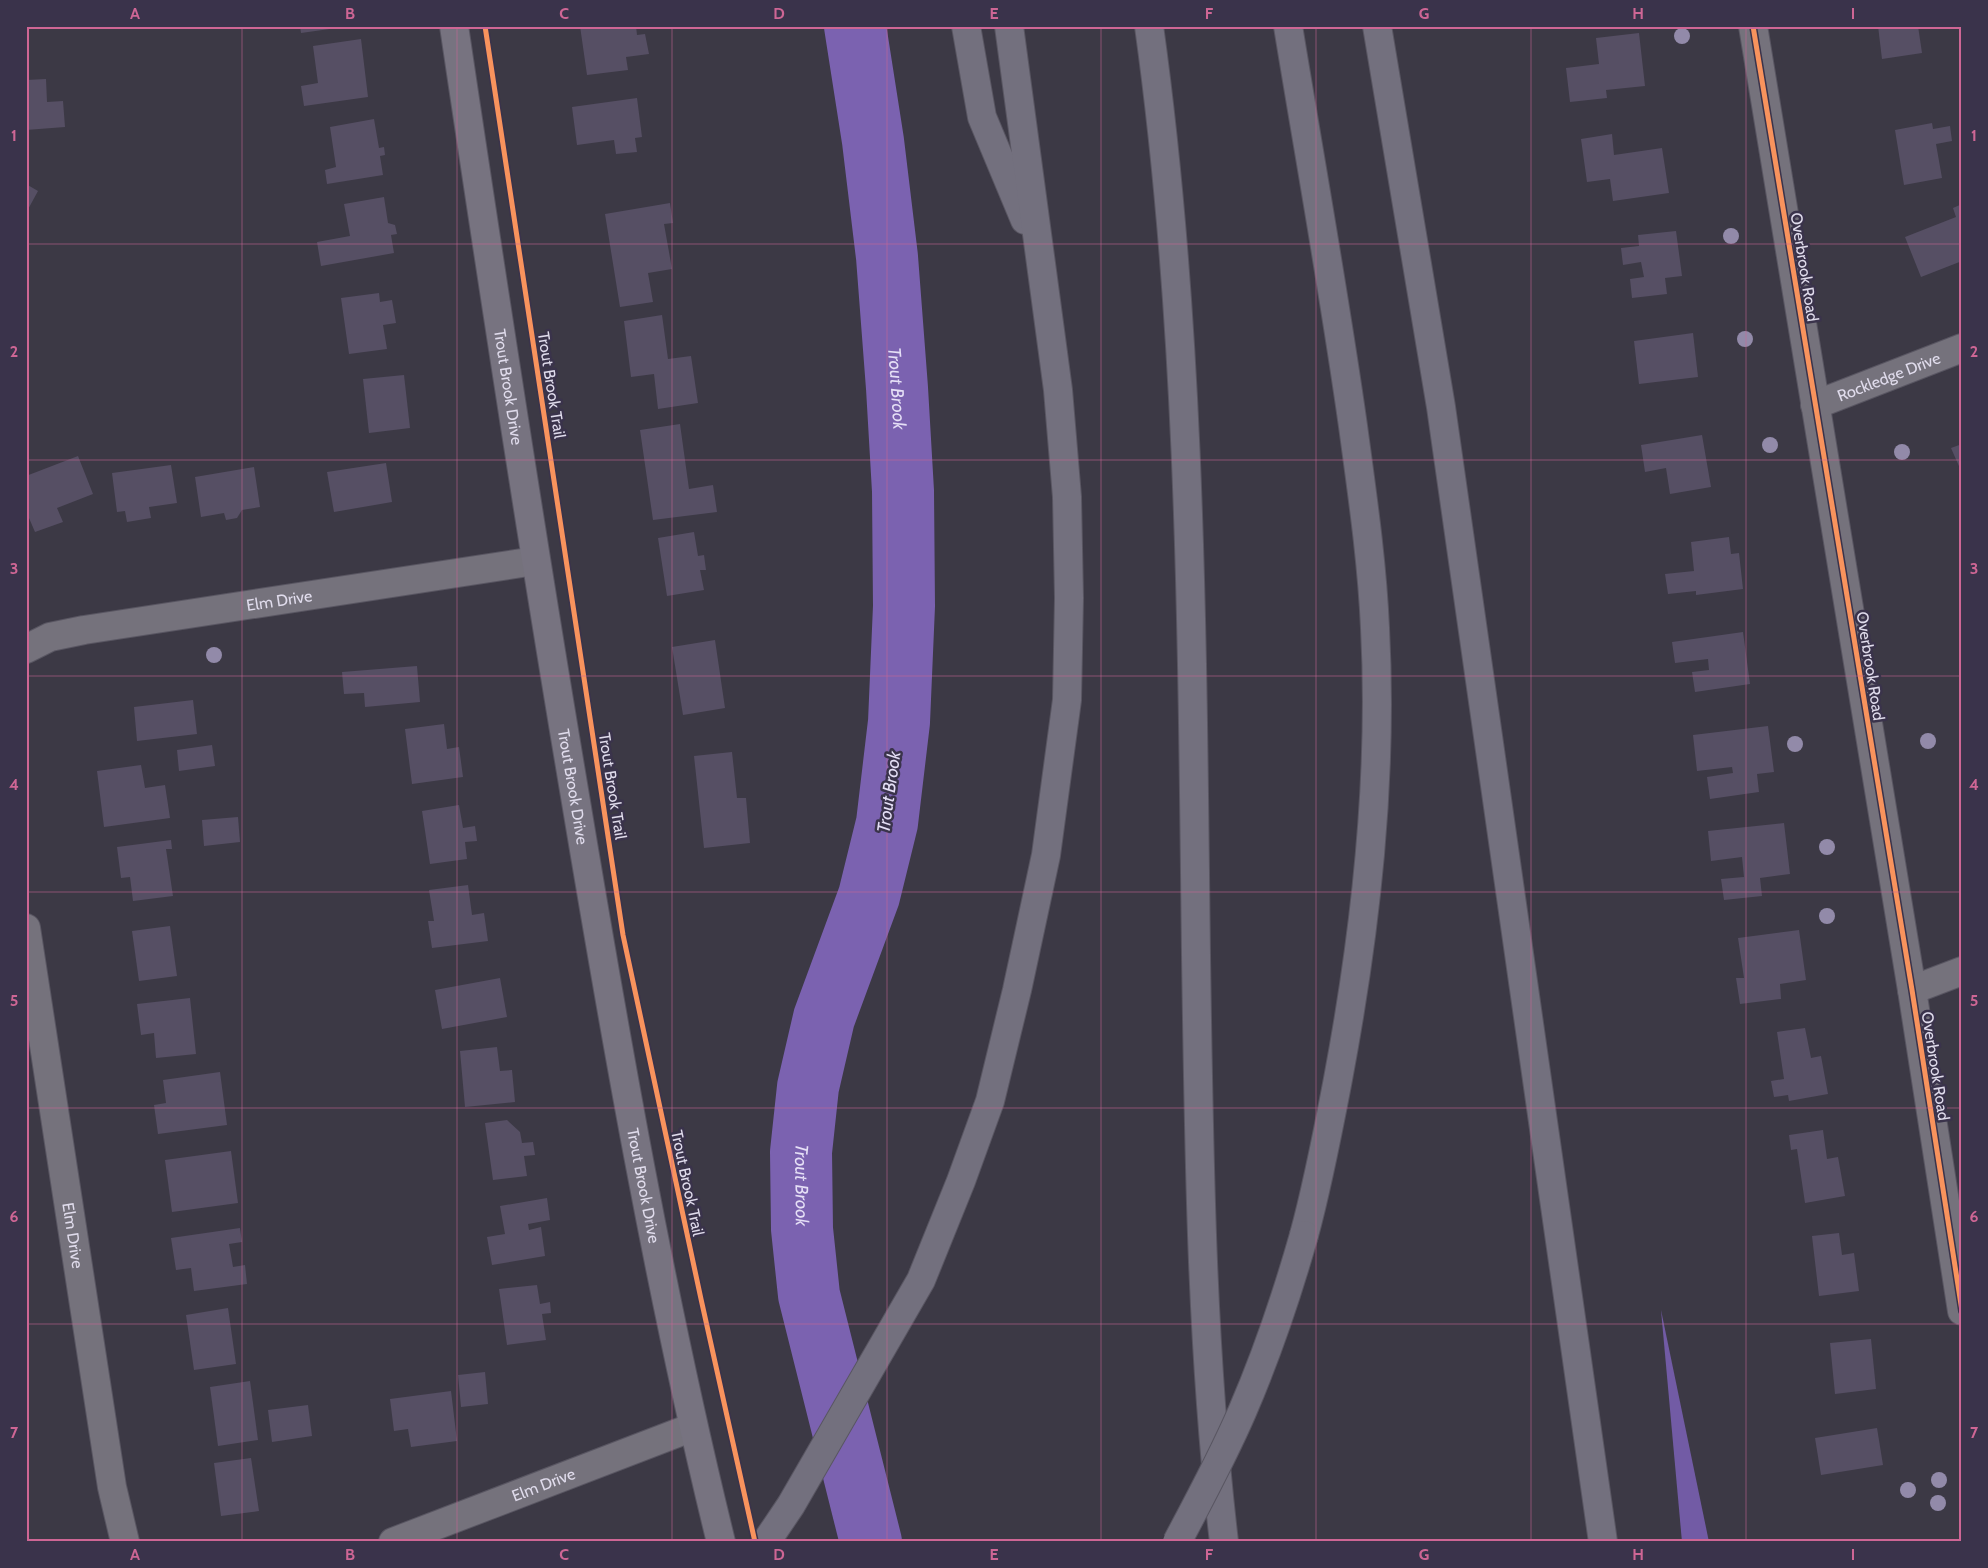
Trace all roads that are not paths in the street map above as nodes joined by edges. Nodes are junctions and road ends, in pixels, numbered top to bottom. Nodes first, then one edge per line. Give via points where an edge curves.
1 (454, 26) edge
2 (966, 26) edge
3 (1009, 26) edge
4 (1149, 26) edge
5 (1288, 26) edge
6 (1377, 26) edge
7 (1753, 26) edge
8 (1039, 254) junction
9 (1962, 348) edge
10 (1815, 404) junction
11 (535, 561) junction
12 (26, 649) edge
13 (26, 928) edge
14 (1962, 971) edge
15 (1912, 990) junction
16 (1962, 1311) edge
17 (693, 1427) junction
18 (125, 1542) edge
19 (393, 1542) edge
20 (721, 1542) edge
21 (766, 1542) edge
22 (1177, 1542) edge
23 (1224, 1542) edge
24 (1603, 1542) edge

1 - 11 main road, Trout Brook Drive
2 - 8 highway via 982,117
3 - 8 highway
4 - 23 highway via 1175,266 1184,418 1202,1257
5 - 22 highway, bridge via 1360,478 1375,624 1377,734 1373,821 1352,999 1332,1114 1304,1235 1276,1325 1242,1412
6 - 24 highway via 1444,427
7 - 10 street, Overbrook Road
8 - 21 highway via 1058,390 1067,497 1069,598 1067,700 1046,856 1031,928 990,1101 921,1280 791,1505
9 - 10 street, Rockledge Drive
10 - 15 street, Overbrook Road
11 - 12 street, Elm Drive via 84,630 50,637
11 - 17 main road, Trout Brook Drive via 622,1075
13 - 18 street, Elm Drive via 112,1487
14 - 15 street
15 - 16 street, Overbrook Road
17 - 19 street, Elm Drive
17 - 20 main road, Trout Brook Drive

